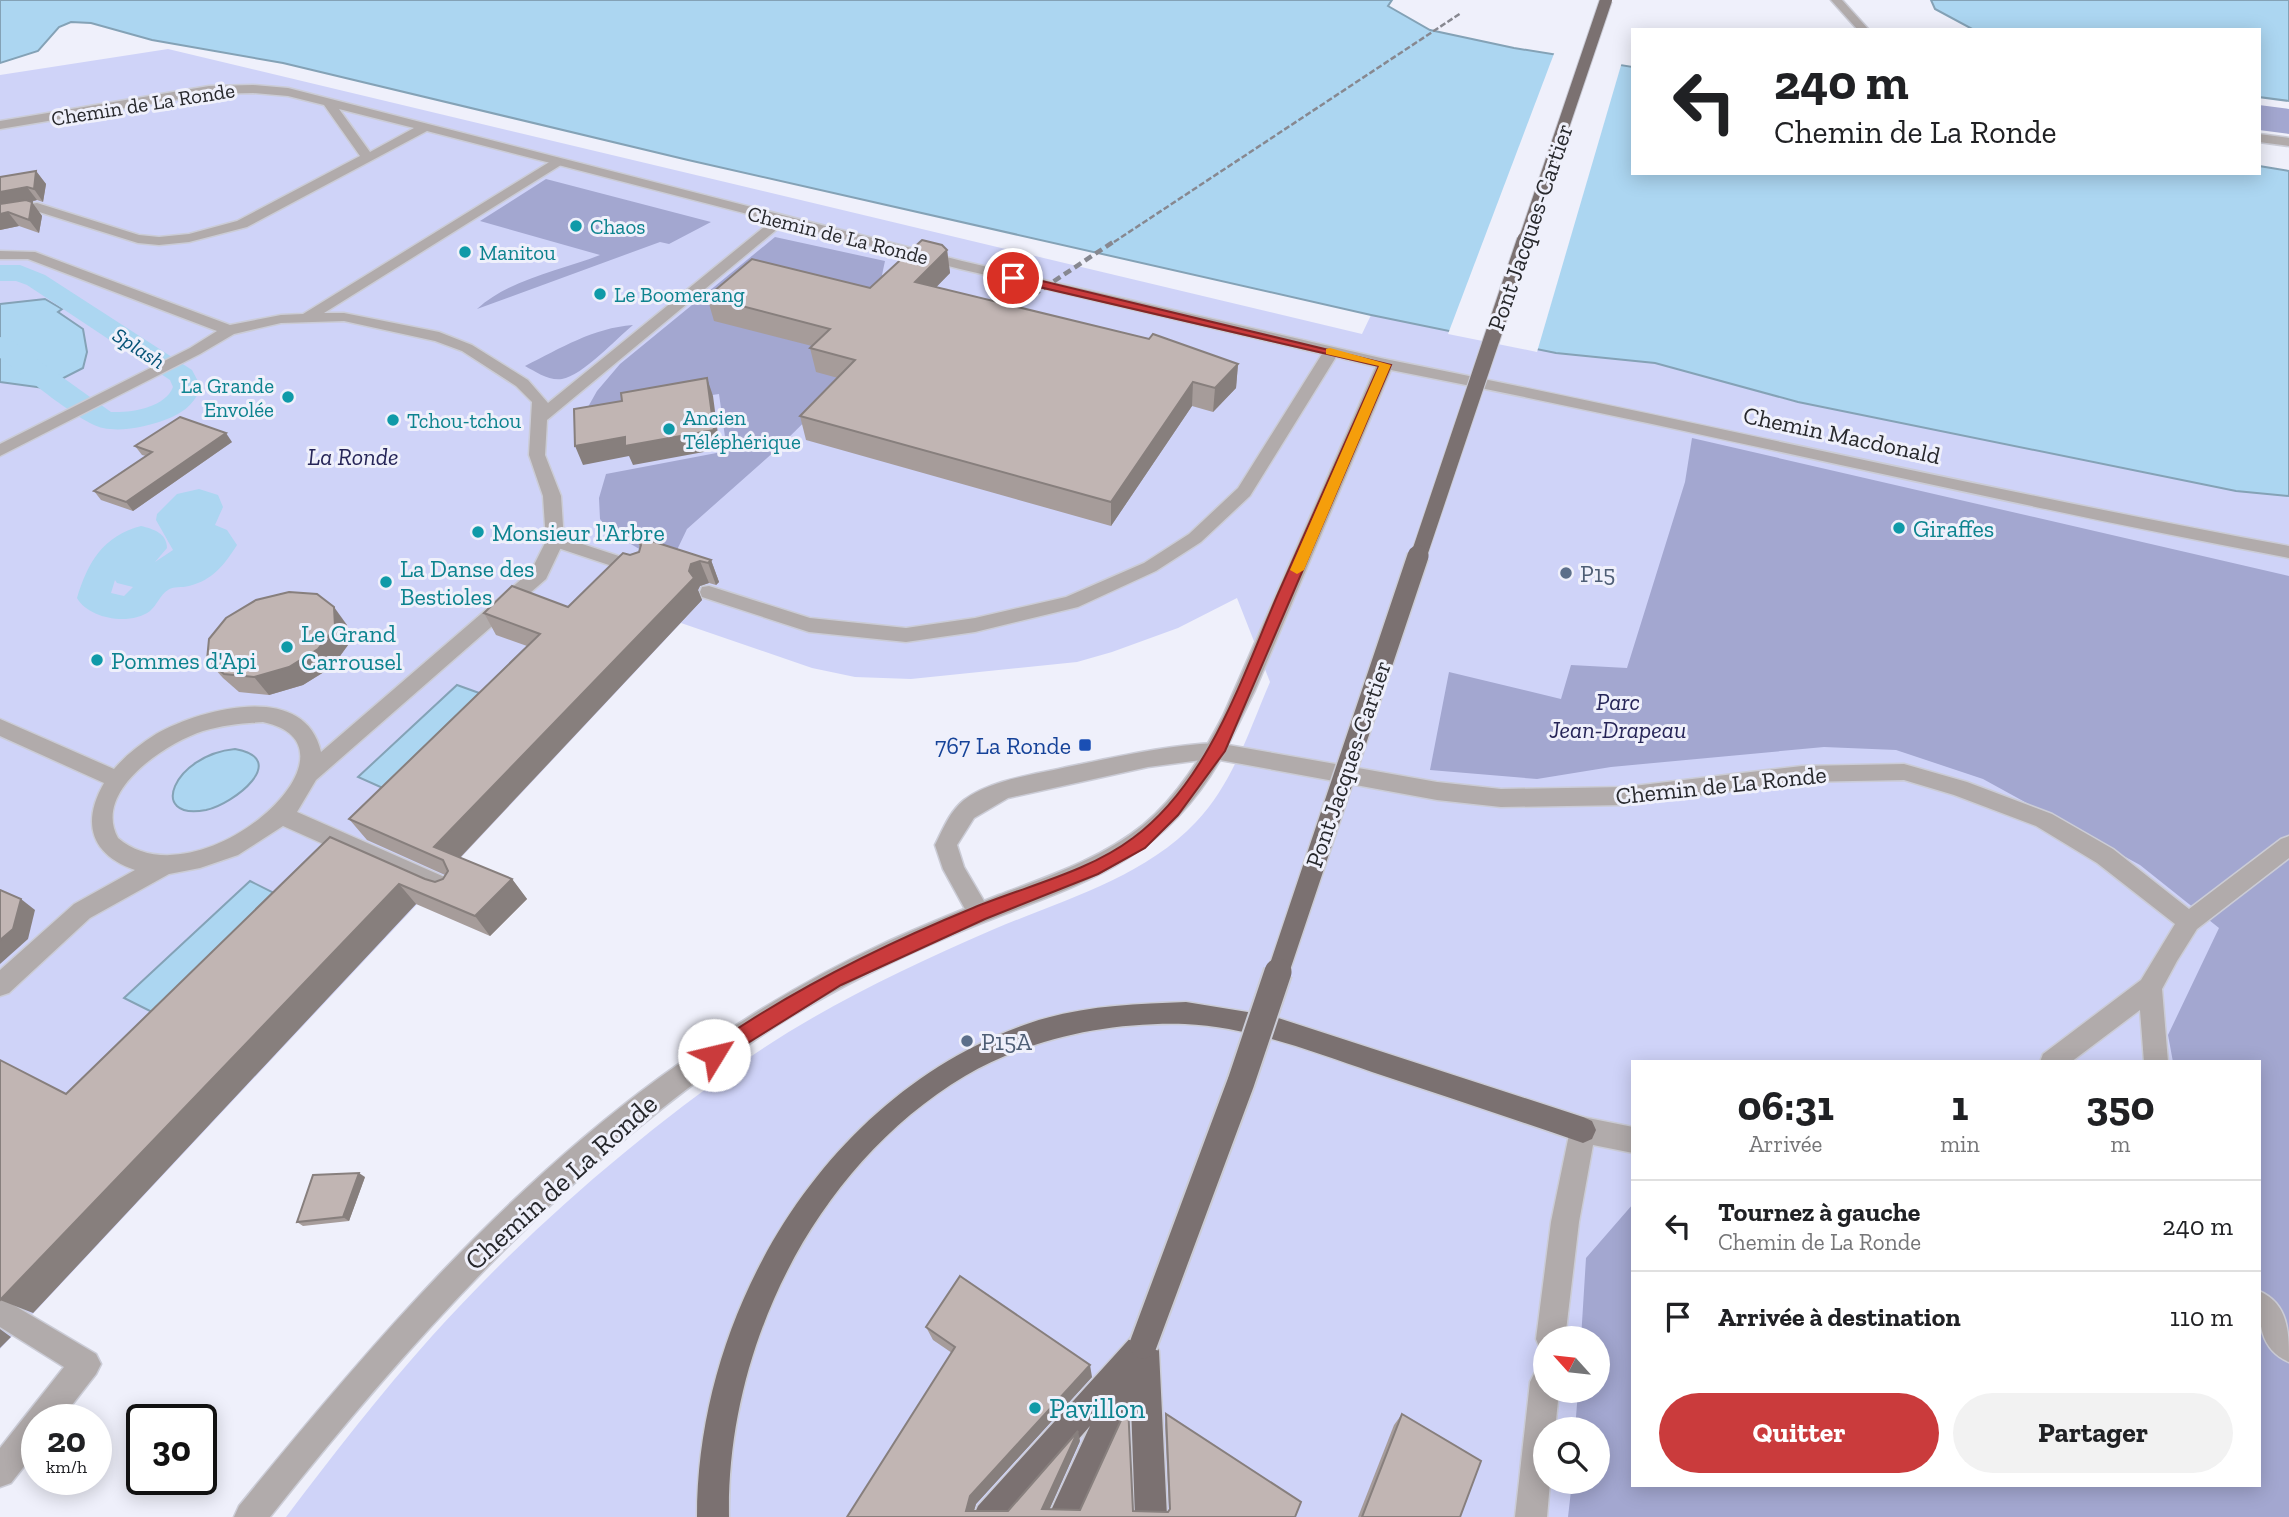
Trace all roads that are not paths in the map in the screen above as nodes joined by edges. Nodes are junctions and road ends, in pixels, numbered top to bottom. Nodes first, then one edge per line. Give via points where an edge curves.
1 (1606, 0) edge
2 (1836, 0) edge
3 (1862, 28) edge
4 (329, 103) junction
5 (0, 125) edge
6 (426, 127) junction
7 (2261, 138) edge
8 (2289, 142) edge
9 (368, 158) junction
10 (556, 162) junction
11 (0, 213) edge
12 (780, 221) junction
13 (0, 255) edge
14 (309, 316) junction
15 (229, 330) junction
16 (1331, 352) junction
17 (1385, 365) junction
18 (540, 418) junction
19 (0, 451) edge
20 (555, 541) junction
21 (2289, 552) edge
22 (639, 569) edge
23 (709, 592) edge
24 (0, 727) edge
25 (1217, 751) junction
26 (309, 774) junction
27 (117, 780) junction
28 (281, 815) junction
29 (2289, 845) edge
30 (163, 866) junction
31 (450, 890) edge
32 (979, 913) junction
33 (2189, 922) junction
34 (0, 985) edge
35 (2150, 988) junction
36 (2055, 1060) edge
37 (2156, 1060) edge
38 (1583, 1130) junction
39 (1631, 1140) edge
40 (2261, 1308) edge
41 (0, 1311) edge
42 (2261, 1323) edge
43 (1552, 1326) edge
44 (2287, 1344) edge
45 (1143, 1345) junction
46 (54, 1404) edge
47 (1543, 1404) edge
48 (21, 1446) edge
49 (0, 1472) edge
50 (250, 1517) edge
51 (713, 1517) edge
52 (989, 1517) edge
53 (1064, 1517) edge
54 (1151, 1517) edge
55 (1531, 1517) edge

1 - 45 main road, Pont Jacques-Cartier, bridge via 1237,1095
2 - 3 street
4 - 5 street, Chemin de La Ronde via 288,92 209,90
4 - 6 street, Chemin de La Ronde
4 - 9 street
6 - 9 street
6 - 10 street, Chemin de La Ronde
7 - 8 street
9 - 11 street via 242,224 189,238 138,239 37,207
10 - 12 street, Chemin de La Ronde
10 - 14 street
12 - 16 street, Chemin de La Ronde
12 - 18 street
13 - 15 street via 30,256
14 - 15 street
14 - 18 street via 395,327 467,348 522,383 540,401
15 - 19 street
16 - 17 street, Chemin de La Ronde
16 - 23 street via 1244,492 1195,538 1150,567 1071,602 975,625 906,635 809,625
17 - 21 street, Chemin Macdonald via 2107,518
17 - 25 street, Chemin de La Ronde
18 - 20 street via 537,455 552,496
20 - 22 street
20 - 26 street via 539,575
24 - 27 street
25 - 32 street, Chemin de La Ronde via 1172,811 1139,843 1092,869
25 - 32 street, Chemin de La Ronde via 1184,751 1047,780 998,792 975,804 959,817 946,845
25 - 33 street, Chemin de La Ronde via 1437,791 1501,798 1625,796 1802,774 1904,772 2044,820 2105,856
26 - 27 street via 312,752 305,733 288,720 263,714 233,715 169,737
26 - 28 street
27 - 30 street via 103,805 101,828 110,848 132,861
28 - 30 street via 237,845 200,860
28 - 31 street
29 - 33 street
30 - 34 street via 82,911
32 - 50 street, Chemin de La Ronde via 835,979 752,1028 656,1096 568,1168 492,1238 412,1323
33 - 35 street
35 - 36 street
35 - 37 street
38 - 39 street
38 - 43 street
38 - 51 main road via 1251,1021 1205,1015 1118,1014 1067,1022 982,1053 943,1074 868,1134 792,1230 739,1349 719,1427
40 - 44 street
41 - 46 street via 86,1364
42 - 44 street
45 - 52 main road
45 - 53 main road, Pont Jacques-Cartier
45 - 54 main road
47 - 55 street
48 - 49 street

